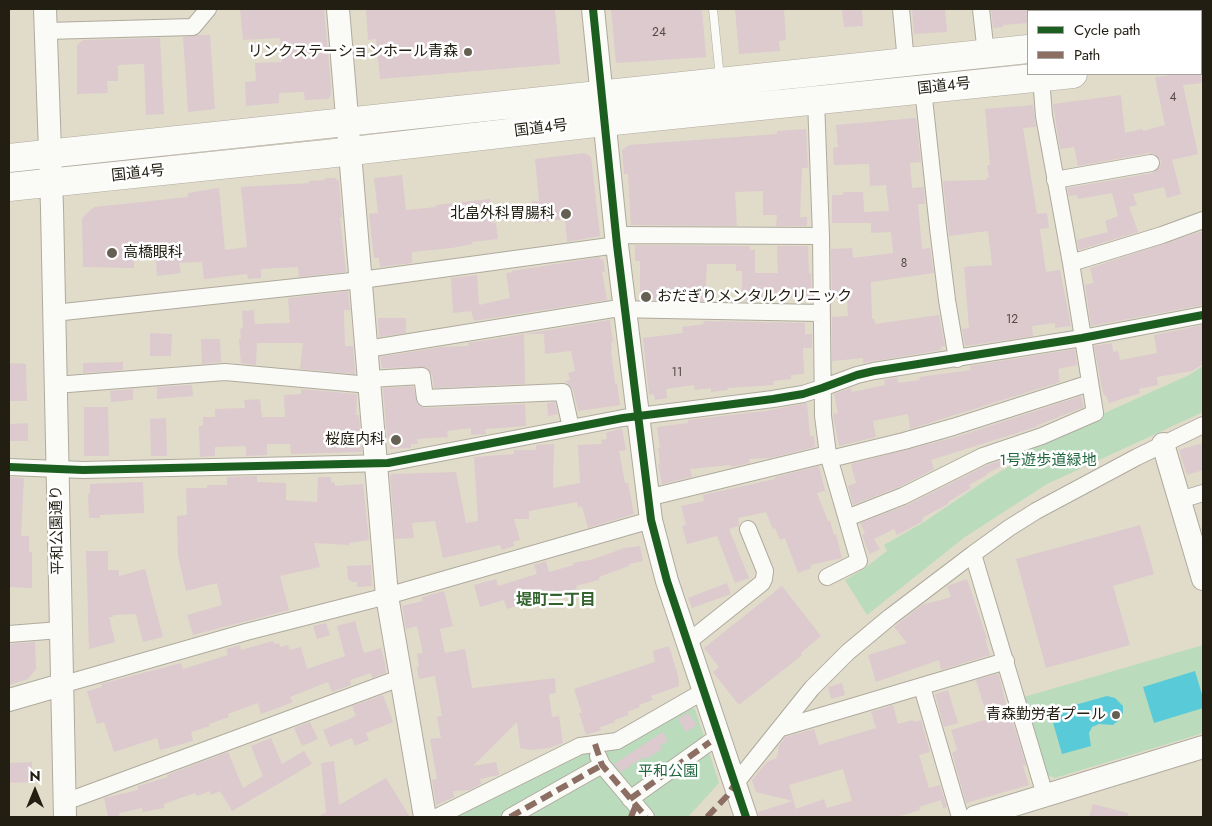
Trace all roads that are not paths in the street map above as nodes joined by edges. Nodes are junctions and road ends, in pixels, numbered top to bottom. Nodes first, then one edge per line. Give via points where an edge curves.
1 (46, 9) edge
2 (208, 9) edge
3 (338, 9) edge
4 (593, 9) edge
5 (713, 9) edge
6 (901, 9) edge
7 (981, 9) edge
8 (46, 31) junction
9 (1027, 49) edge
10 (986, 54) junction
11 (906, 62) junction
12 (1065, 75) edge
13 (1041, 78) junction
14 (721, 82) junction
15 (923, 89) junction
16 (602, 95) junction
17 (816, 100) junction
18 (347, 122) junction
19 (604, 122) junction
20 (350, 152) junction
21 (50, 153) junction
22 (9, 158) edge
23 (1151, 163) dead end
24 (1055, 180) junction
25 (51, 182) junction
26 (9, 187) edge
27 (1203, 220) edge
28 (821, 236) junction
29 (617, 240) junction
30 (1071, 263) junction
31 (361, 280) junction
32 (625, 310) junction
33 (54, 313) junction
34 (821, 313) junction
35 (1203, 315) edge
36 (1082, 338) junction
37 (367, 349) junction
38 (958, 359) junction
39 (369, 382) junction
40 (1090, 383) junction
41 (55, 385) junction
42 (822, 388) junction
43 (637, 416) junction
44 (1203, 425) edge
45 (570, 428) junction
46 (1163, 444) junction
47 (829, 457) junction
48 (376, 464) junction
49 (9, 467) edge
50 (57, 470) junction
51 (1203, 493) edge
52 (647, 498) junction
53 (1180, 500) junction
54 (847, 518) junction
55 (651, 520) junction
56 (748, 529) dead end
57 (973, 554) junction
58 (1202, 570) edge
59 (827, 577) dead end
60 (387, 596) junction
61 (60, 630) junction
62 (9, 634) edge
63 (688, 642) junction
64 (1006, 661) junction
65 (400, 678) junction
66 (61, 685) junction
67 (922, 687) junction
68 (704, 691) junction
69 (9, 700) edge
70 (781, 728) junction
71 (710, 742) dead end
72 (595, 744) junction
73 (1203, 747) edge
74 (602, 765) junction
75 (735, 784) junction
76 (1045, 794) junction
77 (65, 809) edge
78 (636, 810) edge
79 (1022, 810) edge
80 (425, 817) edge
81 (437, 817) edge
82 (510, 817) edge
83 (746, 817) edge
84 (960, 817) edge
85 (975, 817) edge

1 - 8 street, 平和公園通り
2 - 8 street via 193,27
3 - 18 street
4 - 16 street
5 - 14 lane
6 - 11 street
7 - 10 street
8 - 21 street, 平和公園通り
9 - 10 highway, 国道4号
10 - 11 highway, 国道4号
11 - 14 highway, 国道4号
12 - 13 highway, 国道4号
13 - 15 highway, 国道4号
13 - 24 street
14 - 16 highway, 国道4号
15 - 17 highway, 国道4号
15 - 38 street via 947,300
16 - 18 highway, 国道4号
16 - 19 street
17 - 19 highway, 国道4号
17 - 28 street
18 - 20 street
18 - 21 highway, 国道4号
19 - 20 highway, 国道4号
19 - 29 street
20 - 25 highway, 国道4号
20 - 31 street
21 - 22 highway, 国道4号
21 - 25 street, 平和公園通り
23 - 24 street
24 - 30 street
25 - 26 highway, 国道4号
25 - 33 street, 平和公園通り
27 - 30 street
28 - 29 street
28 - 34 street
29 - 31 street
29 - 32 street
30 - 36 street
31 - 33 street
31 - 37 street
32 - 34 street
32 - 37 street via 613,309
32 - 43 street
33 - 41 street, 平和公園通り
34 - 42 street
35 - 36 street
36 - 38 street
36 - 40 street
37 - 39 street
38 - 42 street via 866,373
39 - 41 street via 225,372
39 - 45 street via 422,376 425,398 563,392
39 - 48 street
40 - 47 street via 936,432
40 - 54 street via 1095,414 982,456 904,496
41 - 50 street, 平和公園通り
42 - 43 street via 773,399
42 - 47 street
43 - 45 street
43 - 52 street
44 - 46 street
45 - 48 street
46 - 53 street
46 - 57 street via 1036,511
47 - 52 street
47 - 54 street
48 - 50 street
48 - 60 street
49 - 50 street
50 - 61 street, 平和公園通り
51 - 53 street
52 - 55 street
53 - 58 street
54 - 59 street via 859,561
55 - 60 street
55 - 63 street
56 - 63 street via 765,571 762,583
57 - 64 street
57 - 70 street via 848,652 812,688
60 - 65 street
60 - 66 street
61 - 62 street
61 - 66 street, 平和公園通り
63 - 68 street
64 - 67 street
64 - 76 street
65 - 77 street
65 - 80 street
66 - 69 street
66 - 77 street, 平和公園通り
67 - 70 street
67 - 84 street
68 - 72 street via 617,741
68 - 75 street
70 - 75 street
71 - 78 street
72 - 74 street
72 - 81 street via 580,746
73 - 76 street
74 - 78 street
74 - 82 street
75 - 83 street
76 - 79 street
79 - 85 street

